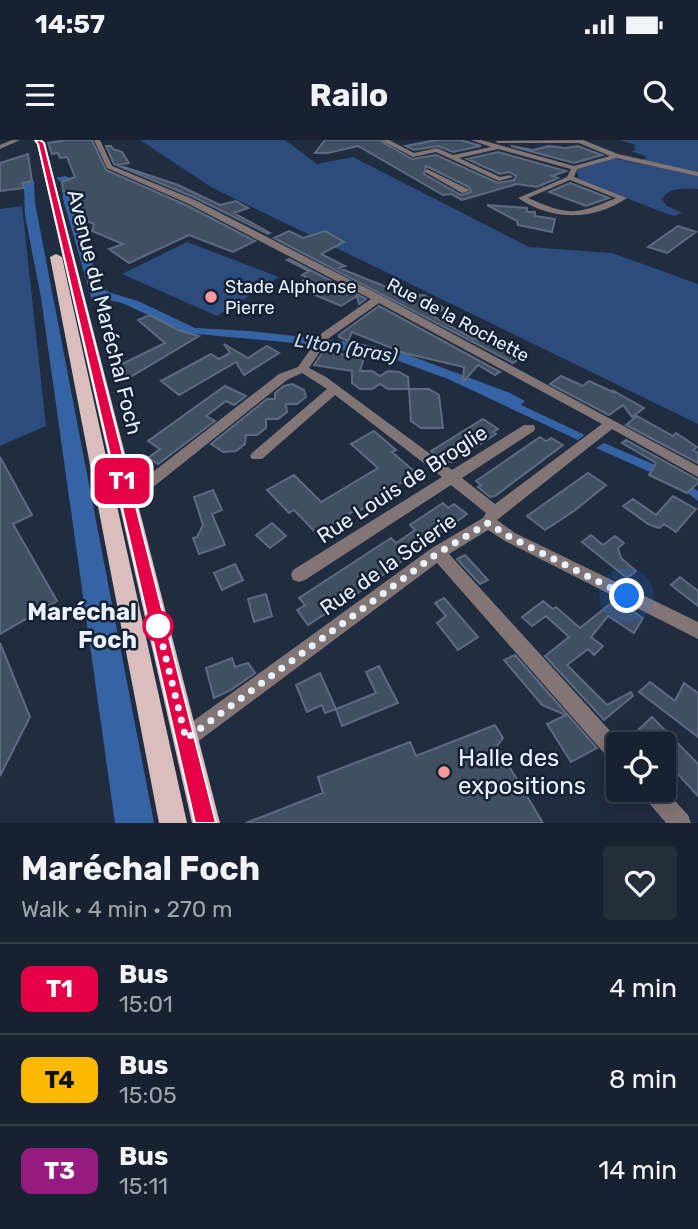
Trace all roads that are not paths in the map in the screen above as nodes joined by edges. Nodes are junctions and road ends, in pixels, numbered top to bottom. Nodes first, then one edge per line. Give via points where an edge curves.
1 (17, 140) edge
2 (36, 140) edge
3 (97, 140) edge
4 (384, 140) edge
5 (474, 140) edge
6 (579, 141) edge
7 (491, 145) junction
8 (0, 147) edge
9 (449, 156) junction
10 (616, 156) junction
11 (574, 168) junction
12 (477, 169) junction
13 (427, 171) dead end
14 (464, 172) dead end
15 (452, 174) dead end
16 (698, 174) edge
17 (439, 177) junction
18 (510, 177) dead end
19 (570, 177) junction
20 (465, 191) dead end
21 (379, 298) junction
22 (303, 369) junction
23 (334, 389) junction
24 (612, 423) junction
25 (529, 428) dead end
26 (257, 456) dead end
27 (698, 472) edge
28 (451, 478) junction
29 (127, 499) junction
30 (492, 517) junction
31 (438, 553) junction
32 (299, 575) dead end
33 (698, 631) edge
34 (186, 739) junction
35 (606, 741) edge
36 (661, 802) edge
37 (173, 823) edge
38 (206, 823) edge
39 (680, 823) edge

1 - 8 street
2 - 29 main road, Avenue du Maréchal Foch via 41,143
2 - 37 main road, Avenue du Maréchal Foch
3 - 21 street, Rue de la Rochette via 109,167 190,201
4 - 9 street via 413,155 437,150
5 - 7 street
6 - 7 street
6 - 10 street
7 - 9 street
7 - 11 street
9 - 12 street
10 - 11 street
10 - 16 street
11 - 19 street
12 - 14 street
12 - 18 street via 499,179
13 - 17 street
15 - 17 street
17 - 20 street
19 - 19 street via 522,198 558,214 579,217 623,198
21 - 22 street via 322,337
21 - 24 street, Rue de la Rochette
22 - 23 street
22 - 29 street via 282,377
23 - 26 street
23 - 28 street
24 - 27 street, Rue de la Rochette
24 - 30 street, Rue de la Scierie
25 - 28 street, Rue Louis de Broglie
28 - 30 street
28 - 32 street, Rue Louis de Broglie
29 - 34 main road, Avenue du Maréchal Foch
30 - 31 street, Rue de la Scierie
30 - 33 street via 510,537
31 - 34 street, Rue de la Scierie
31 - 35 street
34 - 38 main road, Avenue du Maréchal Foch
36 - 39 street

